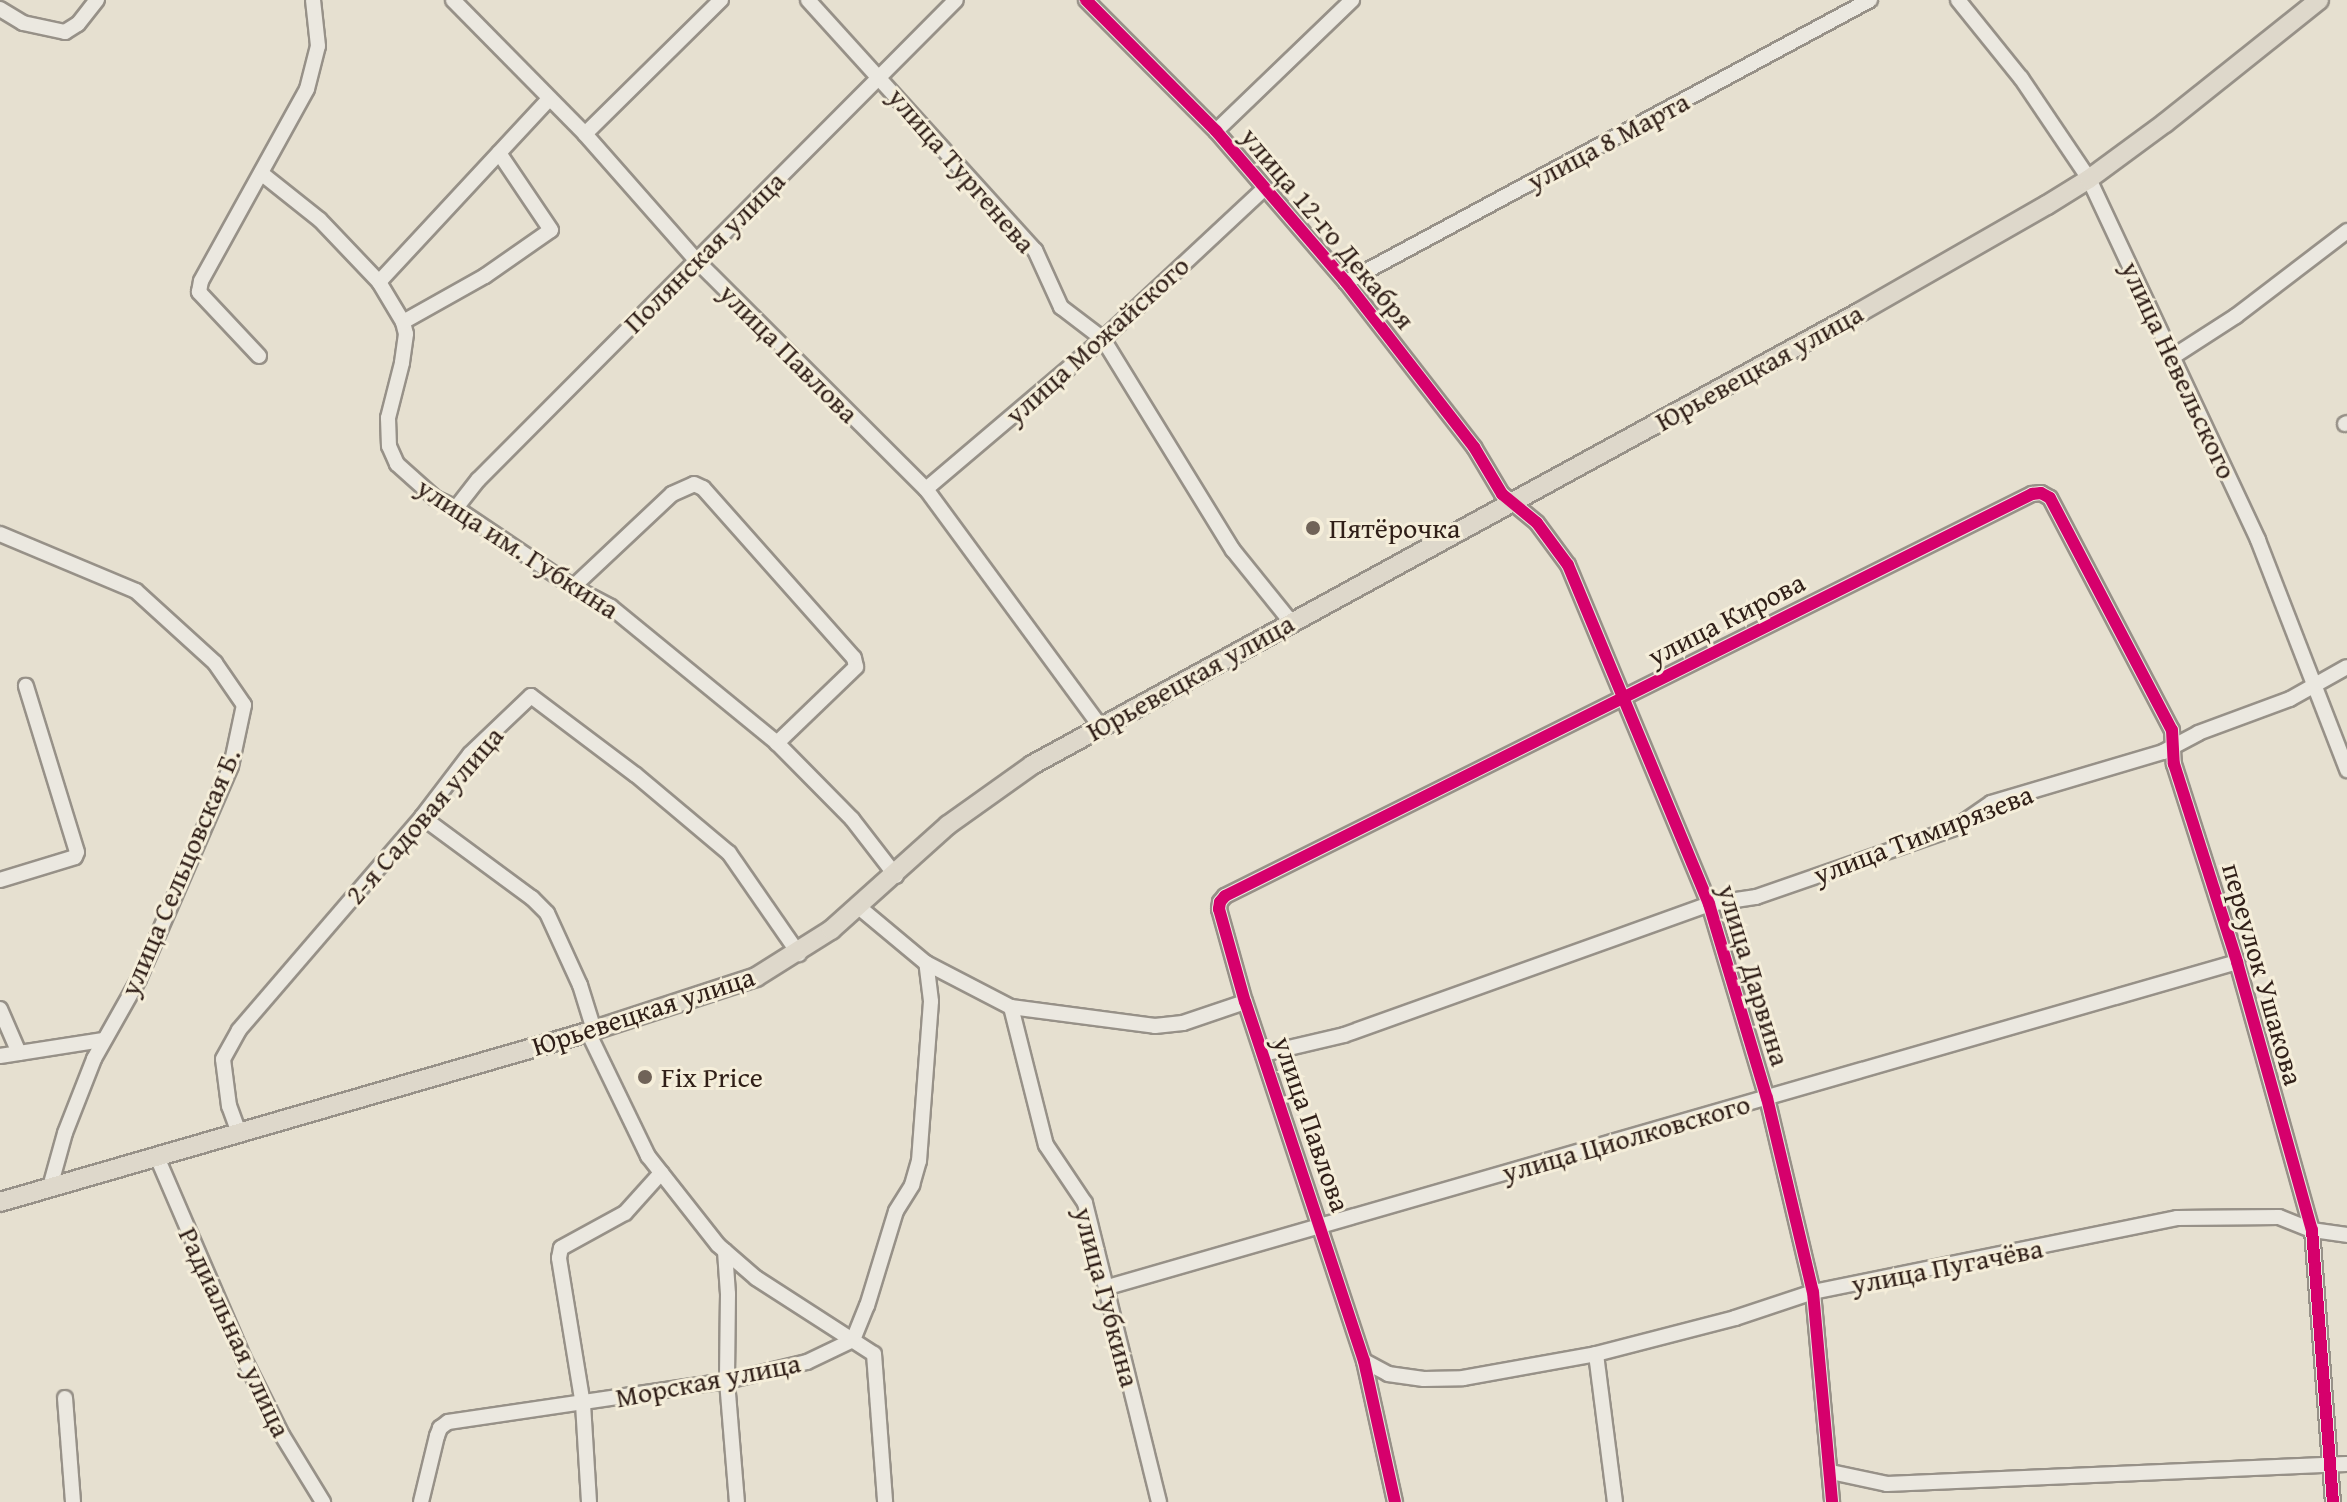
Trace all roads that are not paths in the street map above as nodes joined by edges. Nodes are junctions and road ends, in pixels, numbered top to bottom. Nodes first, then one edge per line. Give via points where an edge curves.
1 (97, 0) edge
2 (313, 0) edge
3 (453, 0) edge
4 (721, 0) edge
5 (808, 0) edge
6 (956, 0) edge
7 (1086, 0) edge
8 (1352, 0) edge
9 (1870, 0) edge
10 (1958, 0) edge
11 (2319, 0) edge
12 (0, 9) edge
13 (878, 75) junction
14 (549, 99) junction
15 (1216, 131) junction
16 (585, 134) junction
17 (499, 153) junction
18 (261, 173) junction
19 (2089, 179) junction
20 (1265, 188) junction
21 (2347, 231) edge
22 (697, 261) junction
23 (379, 282) junction
24 (1346, 282) junction
25 (403, 322) junction
26 (1103, 339) junction
27 (259, 356) dead end
28 (2174, 356) junction
29 (926, 489) junction
30 (2041, 493) joint
31 (1513, 503) junction
32 (456, 508) junction
33 (0, 534) edge
34 (573, 587) junction
35 (1291, 622) junction
36 (2347, 667) edge
37 (2314, 685) junction
38 (26, 686) dead end
39 (1624, 697) junction
40 (1100, 726) junction
41 (777, 743) junction
42 (2173, 746) junction
43 (2347, 770) edge
44 (422, 817) junction
45 (896, 876) junction
46 (0, 880) edge
47 (1220, 902) joint
48 (1709, 904) junction
49 (860, 908) junction
50 (799, 954) junction
51 (2237, 962) junction
52 (926, 963) junction
53 (1245, 1002) junction
54 (1011, 1007) junction
55 (0, 1009) edge
56 (591, 1031) junction
57 (102, 1040) junction
58 (19, 1053) junction
59 (1263, 1054) junction
60 (0, 1056) edge
61 (1767, 1098) junction
62 (239, 1133) junction
63 (157, 1157) junction
64 (661, 1173) junction
65 (50, 1187) junction
66 (0, 1202) edge
67 (1321, 1224) junction
68 (2312, 1230) junction
69 (2347, 1235) edge
70 (725, 1251) junction
71 (1108, 1287) junction
72 (1813, 1292) junction
73 (853, 1340) junction
74 (1596, 1354) junction
75 (1364, 1361) junction
76 (727, 1381) junction
77 (65, 1398) dead end
78 (583, 1405) junction
79 (2340, 1464) edge
80 (1831, 1472) junction
81 (73, 1502) edge
82 (323, 1502) edge
83 (421, 1502) edge
84 (589, 1502) edge
85 (737, 1502) edge
86 (885, 1502) edge
87 (1159, 1502) edge
88 (1395, 1502) edge
89 (1615, 1502) edge
90 (1832, 1502) edge
91 (2333, 1502) edge

1 - 12 street via 65,32 23,23
2 - 18 street via 315,67
3 - 14 street, улица Павлова
4 - 16 street
5 - 13 street, улица Тургенева
6 - 13 street, Полянская улица
7 - 15 street, улица 12-го Декабря
8 - 15 street
9 - 24 street, улица 8 Марта
10 - 19 street, улица Невельского via 2021,78
11 - 19 main road, Юрьевецкая улица
13 - 22 street, Полянская улица
13 - 26 street, улица Тургенева via 1035,250 1061,307
14 - 16 street, улица Павлова
14 - 17 street
15 - 20 street, улица 12-го Декабря
16 - 22 street, улица Павлова
17 - 23 street
17 - 25 street via 551,230 485,276
18 - 23 street via 320,220
18 - 27 street via 199,292
19 - 28 street, улица Невельского
19 - 31 main road, Юрьевецкая улица
20 - 24 street, улица 12-го Декабря
20 - 26 street, улица Можайского
21 - 28 street
22 - 29 street, улица Павлова
22 - 32 street, Полянская улица
23 - 25 street
24 - 31 street, улица 12-го Декабря
25 - 32 street, улица им. Губкина via 406,334 388,418 389,446 414,482
26 - 29 street, улица Можайского
26 - 35 street, улица Тургенева via 1233,550
28 - 37 street, улица Невельского via 2258,540
29 - 40 street, улица Павлова
30 - 39 street, улица Кирова
30 - 42 street, переулок Ушакова via 2050,498 2172,730
31 - 35 main road, Юрьевецкая улица
31 - 39 street, улица Дарвина via 1537,523 1568,565
32 - 34 street, улица им. Губкина
33 - 57 street, улица Сельцовская Б. via 136,591 215,663 244,705 231,766 211,814 139,979
34 - 41 street, улица им. Губкина via 611,607
34 - 41 street via 672,494 694,484 703,488 854,658 856,667
35 - 40 main road, Юрьевецкая улица
36 - 37 street, улица Тимирязева
37 - 42 street, улица Тимирязева
37 - 43 street, улица Невельского
38 - 46 street via 77,852 75,857
39 - 47 street, улица Кирова
39 - 48 street, улица Дарвина
40 - 45 main road, Юрьевецкая улица via 990,792
41 - 45 street, улица им. Губкина via 852,819
42 - 48 street, улица Тимирязева via 1991,803 1955,828 1756,897
42 - 51 street, переулок Ушакова via 2174,764
44 - 50 street, 2-я Садовая улица via 470,754 531,696 729,853
44 - 56 street via 547,913 580,985
44 - 62 street, 2-я Садовая улица via 234,1039 223,1059 229,1106
45 - 49 main road, Юрьевецкая улица
47 - 53 street, улица Павлова
48 - 59 street, улица Тимирязева via 1344,1035
48 - 61 street, улица Дарвина
49 - 50 main road, Юрьевецкая улица
49 - 52 street
50 - 56 main road, Юрьевецкая улица via 738,984
51 - 61 street, улица Циолковского
51 - 68 street, переулок Ушакова
52 - 54 street
52 - 73 street via 931,1001 919,1161 896,1211
53 - 54 street via 1183,1023 1155,1026
53 - 59 street, улица Павлова
54 - 71 street, улица Губкина via 1046,1145 1085,1203
55 - 58 street
56 - 62 main road, Юрьевецкая улица
56 - 64 street via 648,1156
57 - 58 street
57 - 65 street, улица Сельцовская Б.
58 - 60 street
59 - 67 street, улица Павлова
61 - 67 street, улица Циолковского
61 - 72 street, улица Дарвина
62 - 63 main road, Юрьевецкая улица
63 - 65 main road, Юрьевецкая улица
63 - 82 street, Радиальная улица via 243,1357
64 - 70 street
64 - 78 street via 625,1213 561,1248
65 - 66 main road, Юрьевецкая улица
67 - 71 street, улица Циолковского
67 - 75 street, улица Павлова
68 - 69 street, улица Пугачёва
68 - 72 street, улица Пугачёва via 2279,1217 2177,1218
68 - 79 street, переулок Ушакова
70 - 73 street via 756,1278
70 - 76 street
71 - 87 street, улица Губкина
72 - 74 street, улица Пугачёва
72 - 80 street, улица Дарвина
73 - 76 street, Морская улица via 807,1362
73 - 86 street via 874,1354
74 - 75 street, улица Пугачёва via 1450,1378 1388,1374
74 - 89 street
75 - 88 street, улица Павлова
76 - 78 street, Морская улица
76 - 85 street
77 - 81 street
78 - 83 street, Морская улица via 448,1422 440,1428
78 - 84 street
79 - 80 street via 1887,1484
79 - 91 street, переулок Ушакова
80 - 90 street, улица Дарвина

